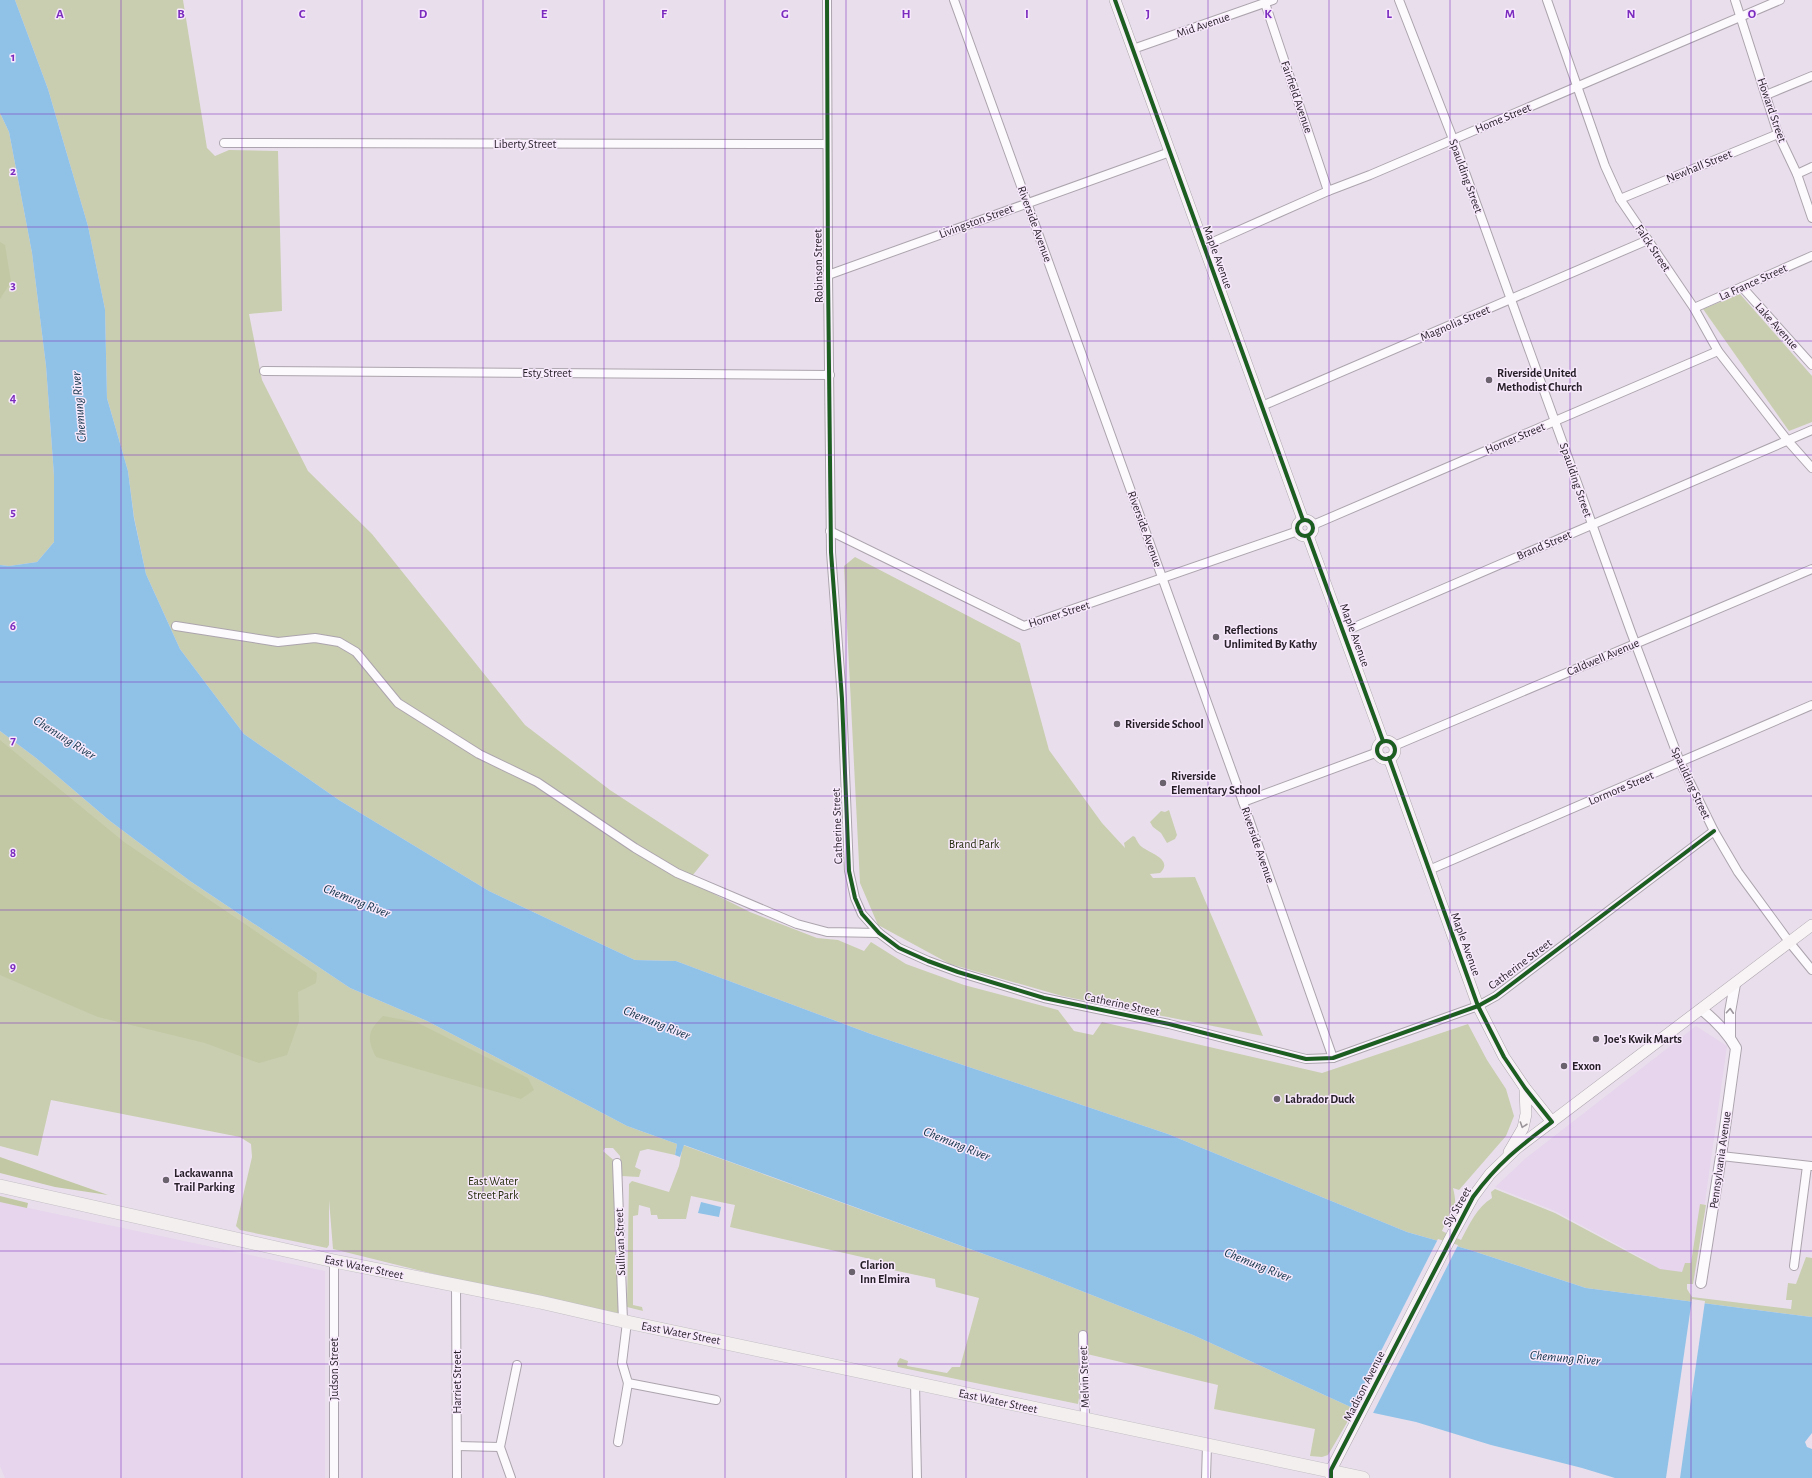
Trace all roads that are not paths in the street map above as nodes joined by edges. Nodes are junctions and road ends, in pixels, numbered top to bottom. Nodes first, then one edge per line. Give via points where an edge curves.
1 (827, 0) edge
2 (954, 0) edge
3 (1115, 0) edge
4 (1273, 0) edge
5 (1399, 0) edge
6 (1547, 0) edge
7 (1735, 0) edge
8 (1780, 0) edge
9 (1265, 3) junction
10 (1741, 17) junction
11 (1133, 49) junction
12 (1812, 76) edge
13 (1577, 86) junction
14 (1766, 96) junction
15 (1778, 134) junction
16 (1453, 139) junction
17 (224, 143) dead end
18 (827, 144) junction
19 (1170, 152) junction
20 (1812, 167) edge
21 (1797, 174) junction
22 (1328, 190) junction
23 (1620, 199) junction
24 (1028, 203) junction
25 (1812, 218) edge
26 (1648, 240) junction
27 (1204, 246) junction
28 (1812, 256) edge
29 (828, 274) junction
30 (1742, 287) junction
31 (1511, 299) junction
32 (1694, 308) junction
33 (1718, 351) junction
34 (1812, 365) edge
35 (264, 371) dead end
36 (830, 375) junction
37 (1262, 406) junction
38 (1556, 421) junction
39 (1812, 430) edge
40 (1788, 441) junction
41 (1812, 468) edge
42 (1303, 520) junction
43 (1313, 525) junction
44 (1592, 525) junction
45 (830, 531) junction
46 (1303, 533) junction
47 (1812, 569) edge
48 (1163, 579) junction
49 (176, 626) dead end
50 (1343, 632) junction
51 (1635, 644) junction
52 (1812, 705) edge
53 (1383, 741) junction
54 (1394, 746) junction
55 (1378, 752) junction
56 (1389, 758) junction
57 (1680, 762) junction
58 (1243, 802) junction
59 (1714, 831) junction
60 (1429, 870) junction
61 (1812, 925) edge
62 (879, 933) junction
63 (1790, 943) junction
64 (1812, 970) edge
65 (1735, 984) junction
66 (1478, 1006) junction
67 (1701, 1009) junction
68 (1730, 1038) junction
69 (1333, 1058) junction
70 (1525, 1088) junction
71 (1552, 1122) junction
72 (1721, 1156) junction
73 (1506, 1158) junction
74 (617, 1163) dead end
75 (1810, 1166) edge
76 (0, 1186) edge
77 (334, 1261) junction
78 (1794, 1266) dead end
79 (1701, 1283) dead end
80 (456, 1285) junction
81 (1417, 1303) joint
82 (625, 1321) junction
83 (1083, 1335) dead end
84 (517, 1365) dead end
85 (628, 1383) junction
86 (915, 1383) junction
87 (716, 1400) dead end
88 (1085, 1419) junction
89 (618, 1442) dead end
90 (1207, 1445) junction
91 (457, 1446) junction
92 (500, 1447) junction
93 (1331, 1474) edge
94 (334, 1478) edge
95 (457, 1478) edge
96 (511, 1478) edge
97 (917, 1478) edge
98 (1206, 1478) edge
99 (1363, 1478) edge

1 - 18 street, Robinson Street
2 - 24 street, Riverside Avenue
3 - 11 main road, Maple Avenue
4 - 9 street, Mid Avenue
5 - 16 street, Spaulding Street
6 - 13 street, Falck Street
7 - 10 street, Howard Street
8 - 10 street, Home Street
9 - 11 street, Mid Avenue
9 - 22 street, Fairfield Avenue
10 - 13 street, Home Street
10 - 14 street, Howard Street
11 - 19 main road, Maple Avenue
12 - 14 street
13 - 16 street, Home Street
13 - 23 street, Falck Street via 1605,166
14 - 15 street, Howard Street
15 - 21 street, Howard Street
15 - 23 street, Newhall Street
16 - 22 street, Home Street
16 - 31 street, Spaulding Street
17 - 18 street, Liberty Street
18 - 29 street, Robinson Street
19 - 24 street, Livingston Street
19 - 27 main road, Maple Avenue
20 - 21 street
21 - 25 street, Howard Street
22 - 27 street, Home Street
23 - 26 street, Falck Street
24 - 29 street, Livingston Street
24 - 48 street, Riverside Avenue
26 - 31 street, Magnolia Street
26 - 32 street, Falck Street
27 - 37 main road, Maple Avenue
28 - 30 street, La France Street
29 - 36 street, Robinson Street
30 - 32 street, La France Street
30 - 34 street, Lake Avenue
31 - 37 street, Magnolia Street
31 - 38 street, Spaulding Street
32 - 33 street, Falck Street
33 - 38 street, Horner Street
33 - 40 street, Falck Street
35 - 36 street, Esty Street
36 - 45 street, Robinson Street
37 - 42 main road, Maple Avenue
38 - 43 street, Horner Street
38 - 44 street, Spaulding Street
39 - 40 street, Brand Street
40 - 41 street, Falck Street
40 - 44 street, Brand Street
42 - 43 main road via 1308,520
42 - 46 main road via 1298,525
43 - 46 main road via 1312,532
44 - 50 street, Brand Street
44 - 51 street, Spaulding Street
45 - 48 street, Horner Street via 1024,626
45 - 62 street, Catherine Street via 842,699 849,871 855,898 862,914
46 - 48 street, Horner Street
46 - 50 main road, Maple Avenue
47 - 51 street, Caldwell Avenue
48 - 58 street, Riverside Avenue
49 - 62 street via 278,642 315,638 339,642 356,652 398,703 480,754 537,782 677,873 796,924 827,932
50 - 53 main road, Maple Avenue
51 - 54 street, Caldwell Avenue
51 - 57 street, Spaulding Street
52 - 57 street, Lormore Street
53 - 54 main road via 1389,741
53 - 55 main road
54 - 56 main road via 1394,754
55 - 56 main road via 1384,758
55 - 58 street
56 - 60 main road, Maple Avenue
57 - 59 street, Spaulding Street
57 - 60 street, Lormore Street
58 - 69 street, Riverside Avenue
59 - 63 street, Spaulding Street via 1738,872
59 - 66 street, Catherine Street via 1496,996
60 - 66 main road, Maple Avenue
61 - 63 main road
62 - 69 street, Catherine Street via 898,948 928,961 1044,998 1169,1024 1306,1059
63 - 64 street, Spaulding Street
63 - 65 main road
65 - 67 main road
68 -> 65 street, Pennsylvania Avenue via 1730,1013
66 - 69 street, Catherine Street
66 - 70 main road, Maple Avenue via 1504,1057
67 - 68 street, Pennsylvania Avenue
67 - 71 main road, Sly Street
68 - 72 street, Pennsylvania Avenue via 1736,1048
70 - 71 main road, Maple Avenue
70 -> 73 main road via 1526,1114 1523,1128
71 - 73 main road, Sly Street
72 - 75 street
72 - 79 street, Pennsylvania Avenue
73 - 81 main road, Sly Street via 1473,1197
74 - 82 street, Sullivan Street
75 - 78 street
76 - 77 main road, East Water Street
77 - 80 main road, East Water Street
77 - 94 street, Judson Street
80 - 82 main road, East Water Street
80 - 91 street, Harriet Street
81 - 93 main road, Madison Avenue
82 - 85 street, Sullivan Street via 622,1363
82 - 86 main road, East Water Street
83 - 88 street, Melvin Street
84 - 92 street
85 - 87 street
85 - 89 street
86 - 88 main road, East Water Street
86 - 97 street
88 - 90 main road, East Water Street
90 - 93 main road, East Water Street
90 - 98 street
91 - 92 street
91 - 95 street, Harriet Street
92 - 96 street
93 - 99 main road, East Water Street

